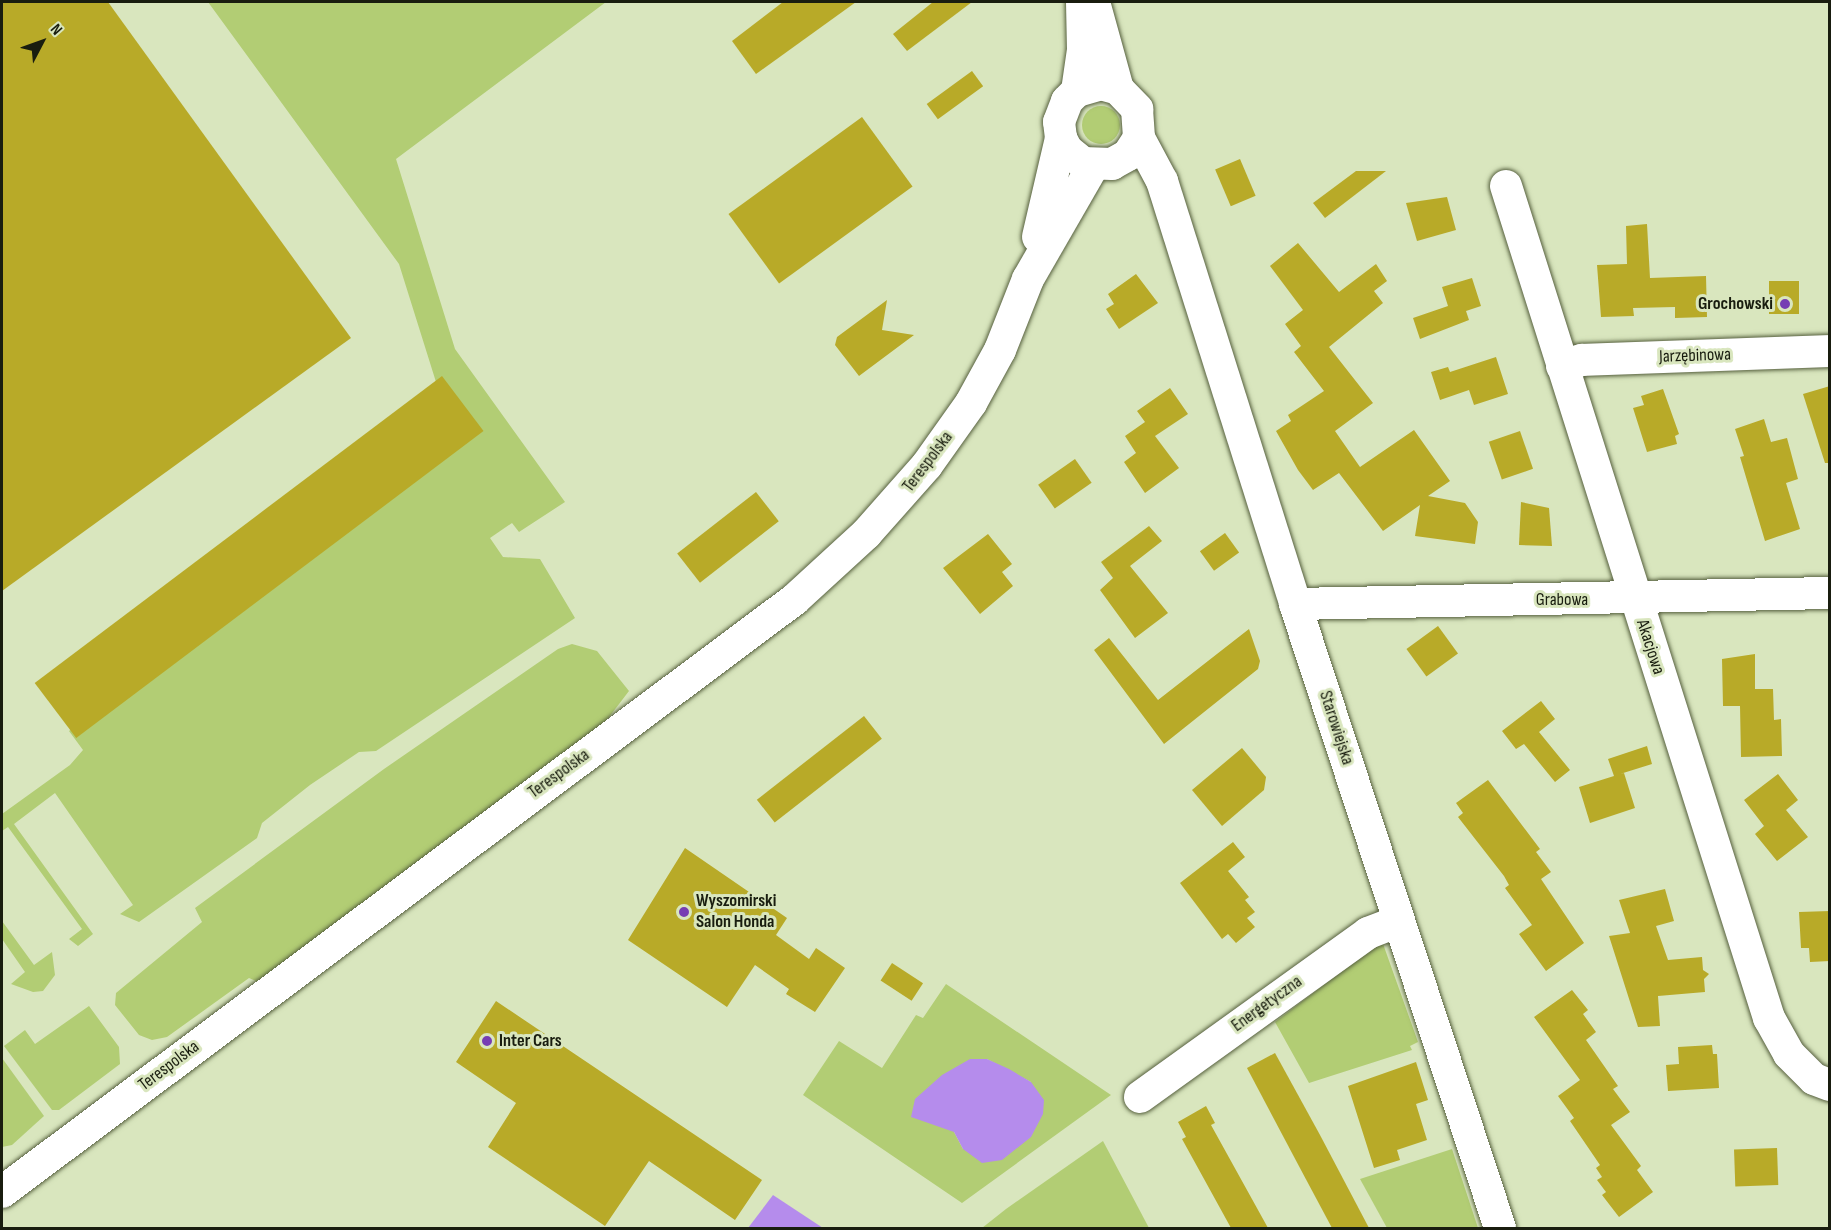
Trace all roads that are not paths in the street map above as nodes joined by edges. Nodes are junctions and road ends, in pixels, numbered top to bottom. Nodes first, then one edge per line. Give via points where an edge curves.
1 (1082, 2) edge
2 (1094, 2) edge
3 (1118, 88) junction
4 (1077, 91) junction
5 (1061, 138) junction
6 (1139, 138) junction
7 (1103, 165) junction
8 (1506, 186) dead end
9 (1174, 226) junction
10 (1028, 279) junction
11 (1830, 351) edge
12 (1562, 366) junction
13 (1830, 593) edge
14 (1635, 599) junction
15 (1295, 604) junction
16 (1399, 921) junction
17 (1830, 1085) edge
18 (1140, 1097) dead end
19 (2, 1192) edge
20 (1500, 1228) edge

1 - 4 street via 1083,50
2 - 3 street
3 - 4 street via 1101,84
3 - 6 street via 1137,109
4 - 5 street via 1062,112
5 - 7 street via 1076,159
5 - 10 street, Terespolska
6 - 7 street via 1128,155
6 - 9 street, Starowiejska via 1162,181
7 - 9 street, Starowiejska via 1142,183
7 - 10 street, Terespolska
8 - 12 street, Akacjowa
9 - 15 street, Starowiejska
10 - 19 street, Terespolska via 1000,350 972,403 927,465 866,534 794,600
11 - 12 street, Jarzębinowa via 1582,360
12 - 14 street, Akacjowa
13 - 14 street, Grabowa
14 - 15 street, Grabowa
14 - 17 street, Akacjowa via 1769,1018 1789,1054 1814,1079
15 - 16 street, Starowiejska
16 - 18 street, Energetyczna via 1368,933
16 - 20 street, Starowiejska

